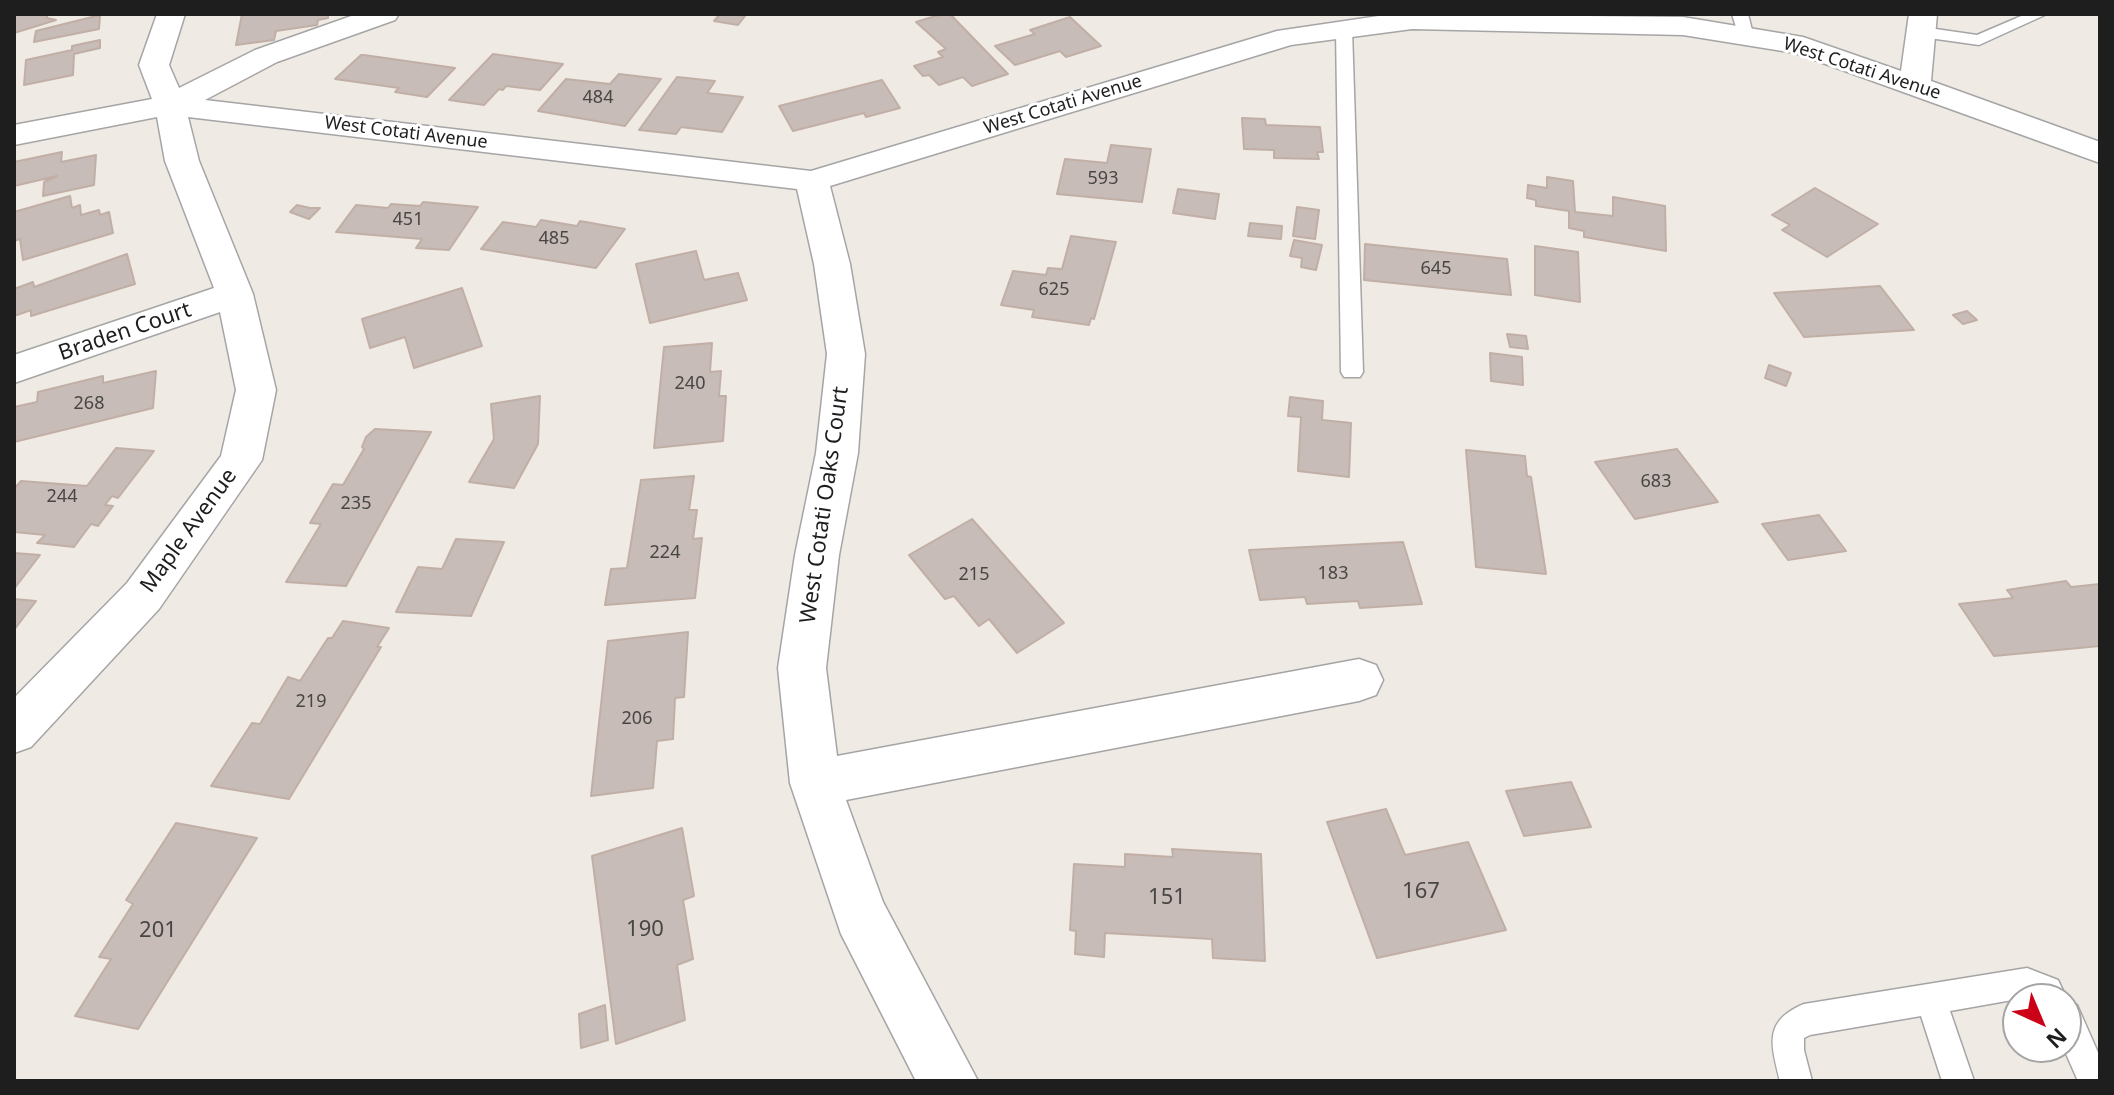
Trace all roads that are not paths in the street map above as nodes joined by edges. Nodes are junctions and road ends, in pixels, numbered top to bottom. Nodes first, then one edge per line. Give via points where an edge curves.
1 (171, 14) edge
2 (385, 14) edge
3 (2039, 14) edge
4 (1923, 23) edge
5 (1742, 24) edge
6 (1344, 29) junction
7 (1915, 84) junction
8 (170, 105) junction
9 (14, 135) edge
10 (2100, 153) edge
11 (812, 181) junction
12 (235, 294) junction
13 (14, 369) edge
14 (1352, 372) dead end
15 (1359, 680) dead end
16 (14, 731) edge
17 (815, 783) junction
18 (2002, 987) edge
19 (1930, 998) junction
20 (2082, 1053) edge
21 (948, 1081) edge
22 (1796, 1081) edge
23 (1958, 1081) edge
24 (2094, 1081) edge

1 - 8 street, Maple Avenue via 154,65
2 - 8 street via 266,56
3 - 4 lane via 1979,40
4 - 7 street
5 - 6 street, West Cotati Avenue via 1412,20
5 - 7 street, West Cotati Avenue
6 - 11 street, West Cotati Avenue via 1287,37
6 - 14 lane
7 - 10 street, West Cotati Avenue
8 - 9 street, West Cotati Avenue
8 - 11 street, West Cotati Avenue
8 - 12 street, Maple Avenue via 182,161
11 - 17 street, West Cotati Oaks Court via 846,354 837,453 802,668
12 - 13 street, Braden Court
12 - 16 street, Maple Avenue via 256,390 241,460 143,596
15 - 17 street
17 - 21 street, West Cotati Oaks Court via 860,915
18 - 19 lane
19 - 22 lane via 1804,1020 1789,1030
19 - 23 lane
20 - 24 lane

